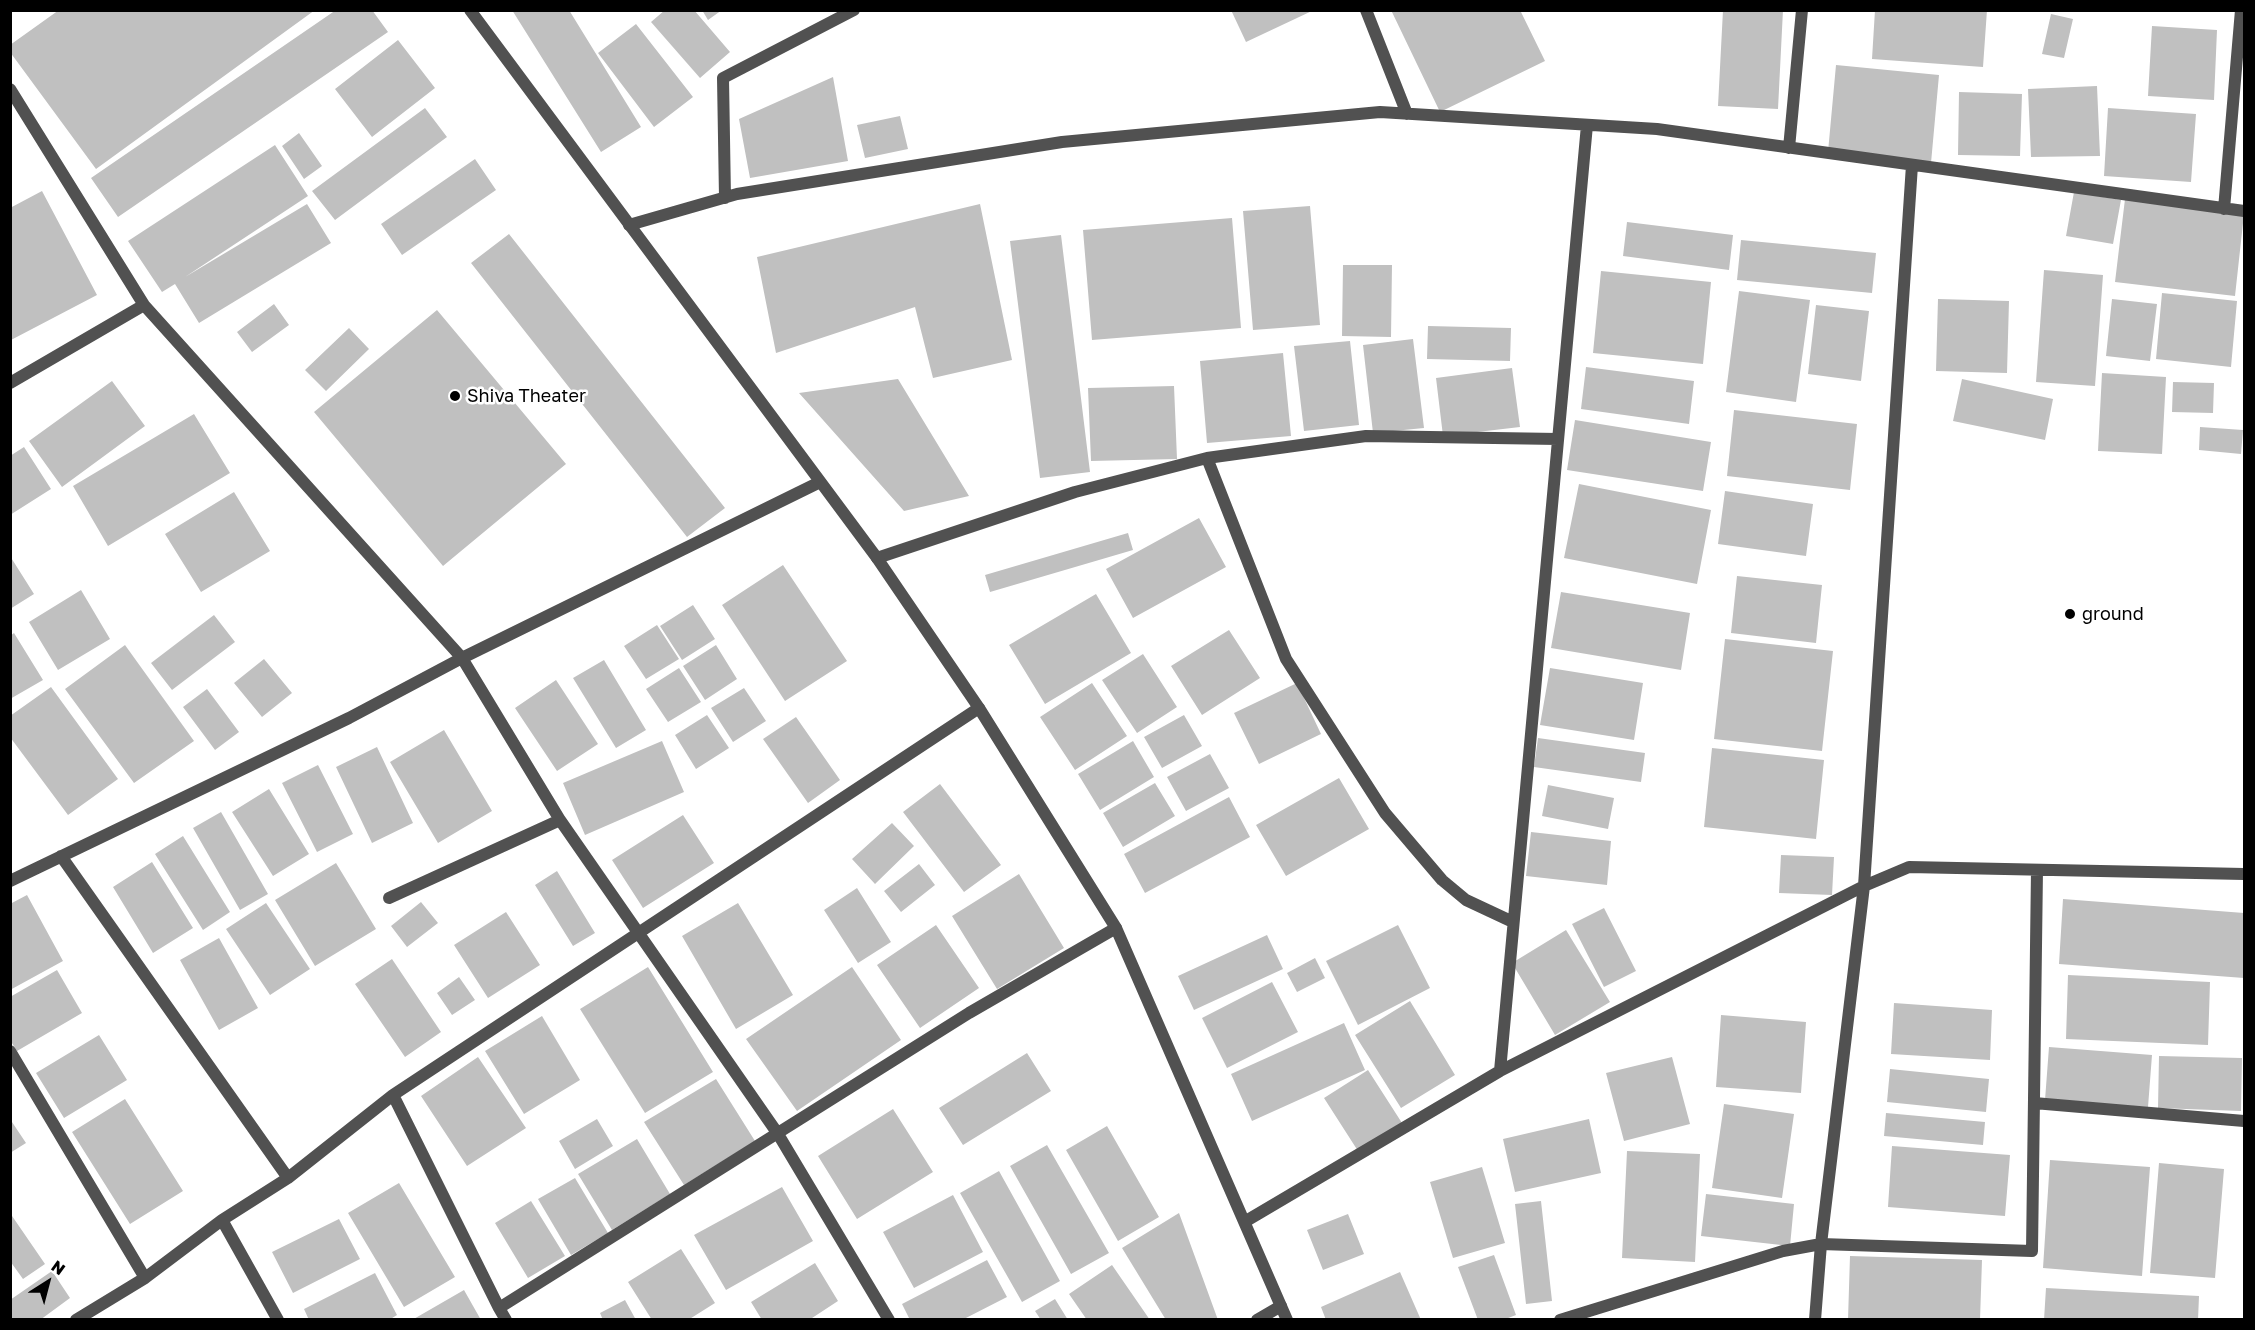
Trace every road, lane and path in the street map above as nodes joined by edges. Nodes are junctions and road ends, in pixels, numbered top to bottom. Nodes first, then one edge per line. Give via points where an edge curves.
1 (470, 10) edge
2 (854, 10) edge
3 (1366, 10) edge
4 (1802, 10) edge
5 (2241, 10) edge
6 (10, 89) edge
7 (1407, 114) junction
8 (1587, 125) junction
9 (1790, 148) junction
10 (1912, 165) junction
11 (725, 198) junction
12 (2224, 209) junction
13 (2244, 211) edge
14 (629, 225) junction
15 (144, 305) junction
16 (10, 383) edge
17 (1558, 439) junction
18 (1207, 458) junction
19 (820, 482) junction
20 (877, 558) junction
21 (462, 658) junction
22 (979, 708) junction
23 (560, 820) junction
24 (61, 856) junction
25 (2037, 870) junction
26 (2244, 874) edge
27 (10, 881) edge
28 (1864, 886) junction
29 (389, 898) dead end
30 (1514, 922) junction
31 (1116, 928) junction
32 (638, 933) junction
33 (10, 1051) edge
34 (1500, 1071) junction
35 (393, 1095) junction
36 (2034, 1103) junction
37 (2244, 1121) edge
38 (778, 1134) junction
39 (288, 1179) junction
40 (222, 1220) junction
41 (1246, 1221) junction
42 (1821, 1244) junction
43 (145, 1278) junction
44 (1281, 1306) junction
45 (499, 1308) junction
46 (76, 1320) edge
47 (279, 1320) edge
48 (506, 1320) edge
49 (889, 1320) edge
50 (1257, 1320) edge
51 (1287, 1320) edge
52 (1560, 1320) edge
53 (1815, 1320) edge

1 - 14 street
2 - 11 street via 723,78
3 - 7 street
4 - 9 street
5 - 12 street
6 - 15 street
7 - 8 street
7 - 11 street via 1380,112 1062,142
8 - 9 street via 1657,129
8 - 17 street
9 - 10 street
10 - 12 street
10 - 28 street
11 - 14 street
12 - 13 street
14 - 19 street
15 - 16 street
15 - 21 street
17 - 18 street via 1366,436
17 - 30 street
18 - 20 street via 1075,492
18 - 30 street via 1286,659 1385,813 1466,900
19 - 20 street
19 - 21 street
20 - 22 street
21 - 23 street
21 - 24 street via 349,718
22 - 31 street
22 - 32 street
23 - 29 street
23 - 32 street
24 - 27 street
24 - 39 street
25 - 26 street
25 - 28 street via 1909,867
25 - 36 street
28 - 34 street
28 - 42 street
30 - 34 street
31 - 38 street via 969,1013
31 - 41 street
32 - 35 street
32 - 38 street
33 - 43 street
34 - 41 street
35 - 39 street
35 - 45 street
36 - 37 street
36 - 42 street via 2032,1251
38 - 45 street
38 - 49 street
39 - 40 street
40 - 43 street
40 - 47 street
41 - 44 street
42 - 52 street via 1783,1251
42 - 53 street
43 - 46 street
44 - 50 street
44 - 51 street
45 - 48 street

